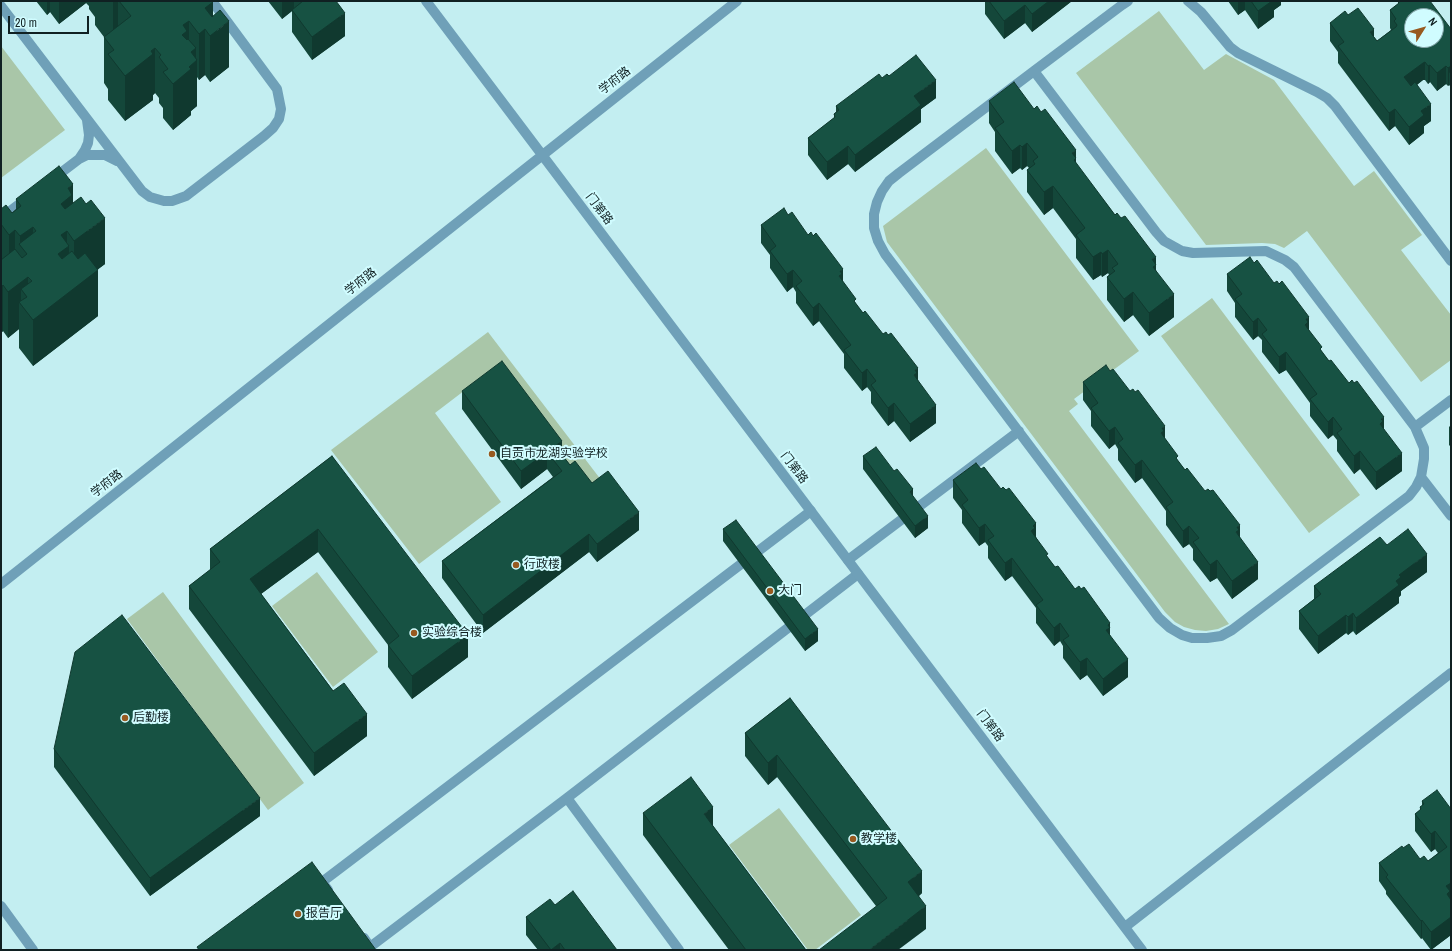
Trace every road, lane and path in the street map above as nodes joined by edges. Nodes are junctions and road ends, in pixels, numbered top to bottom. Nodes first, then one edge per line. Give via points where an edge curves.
1 (212, 1) edge
2 (426, 1) edge
3 (737, 1) edge
4 (1128, 1) edge
5 (1188, 1) edge
6 (1, 6) edge
7 (1034, 71) junction
8 (87, 119) junction
9 (543, 155) junction
10 (79, 159) junction
11 (122, 165) junction
12 (49, 182) edge
13 (37, 191) edge
14 (1, 218) edge
15 (1451, 261) edge
16 (1451, 400) edge
17 (1414, 427) junction
18 (1019, 431) junction
19 (1421, 476) junction
20 (811, 511) junction
21 (1451, 516) edge
22 (848, 560) junction
23 (858, 574) junction
24 (1, 584) edge
25 (1451, 673) edge
26 (567, 798) junction
27 (335, 900) edge
28 (1, 906) edge
29 (1125, 927) junction
30 (357, 929) edge
31 (33, 950) edge
32 (680, 950) edge
33 (1142, 950) edge

1 - 11 street via 277,89 281,109 279,119 264,136 186,196 172,201 150,197 142,191
2 - 9 street, 门第路
3 - 9 street, 学府路
4 - 7 street
5 - 15 street via 1234,50 1327,98
6 - 8 street
7 - 17 street via 1164,241 1182,251 1193,253 1266,251 1285,260 1294,267
7 - 18 street via 889,181 877,202 874,214 874,228 885,254
8 - 10 street via 88,144
8 - 11 street
9 - 20 street, 门第路
9 - 24 street, 学府路
10 - 11 street via 87,155 105,155
10 - 12 street
13 - 14 street
16 - 17 street
17 - 19 street via 1424,448
18 - 19 street via 1159,618 1170,628 1192,638 1221,636 1232,630 1410,496
18 - 22 street
19 - 21 street
20 - 22 street, 门第路
20 - 27 street via 322,882
22 - 23 street, 门第路
23 - 26 street
23 - 29 street, 门第路
25 - 29 street
26 - 30 street via 370,947
26 - 32 street
28 - 31 street
29 - 33 street, 门第路

